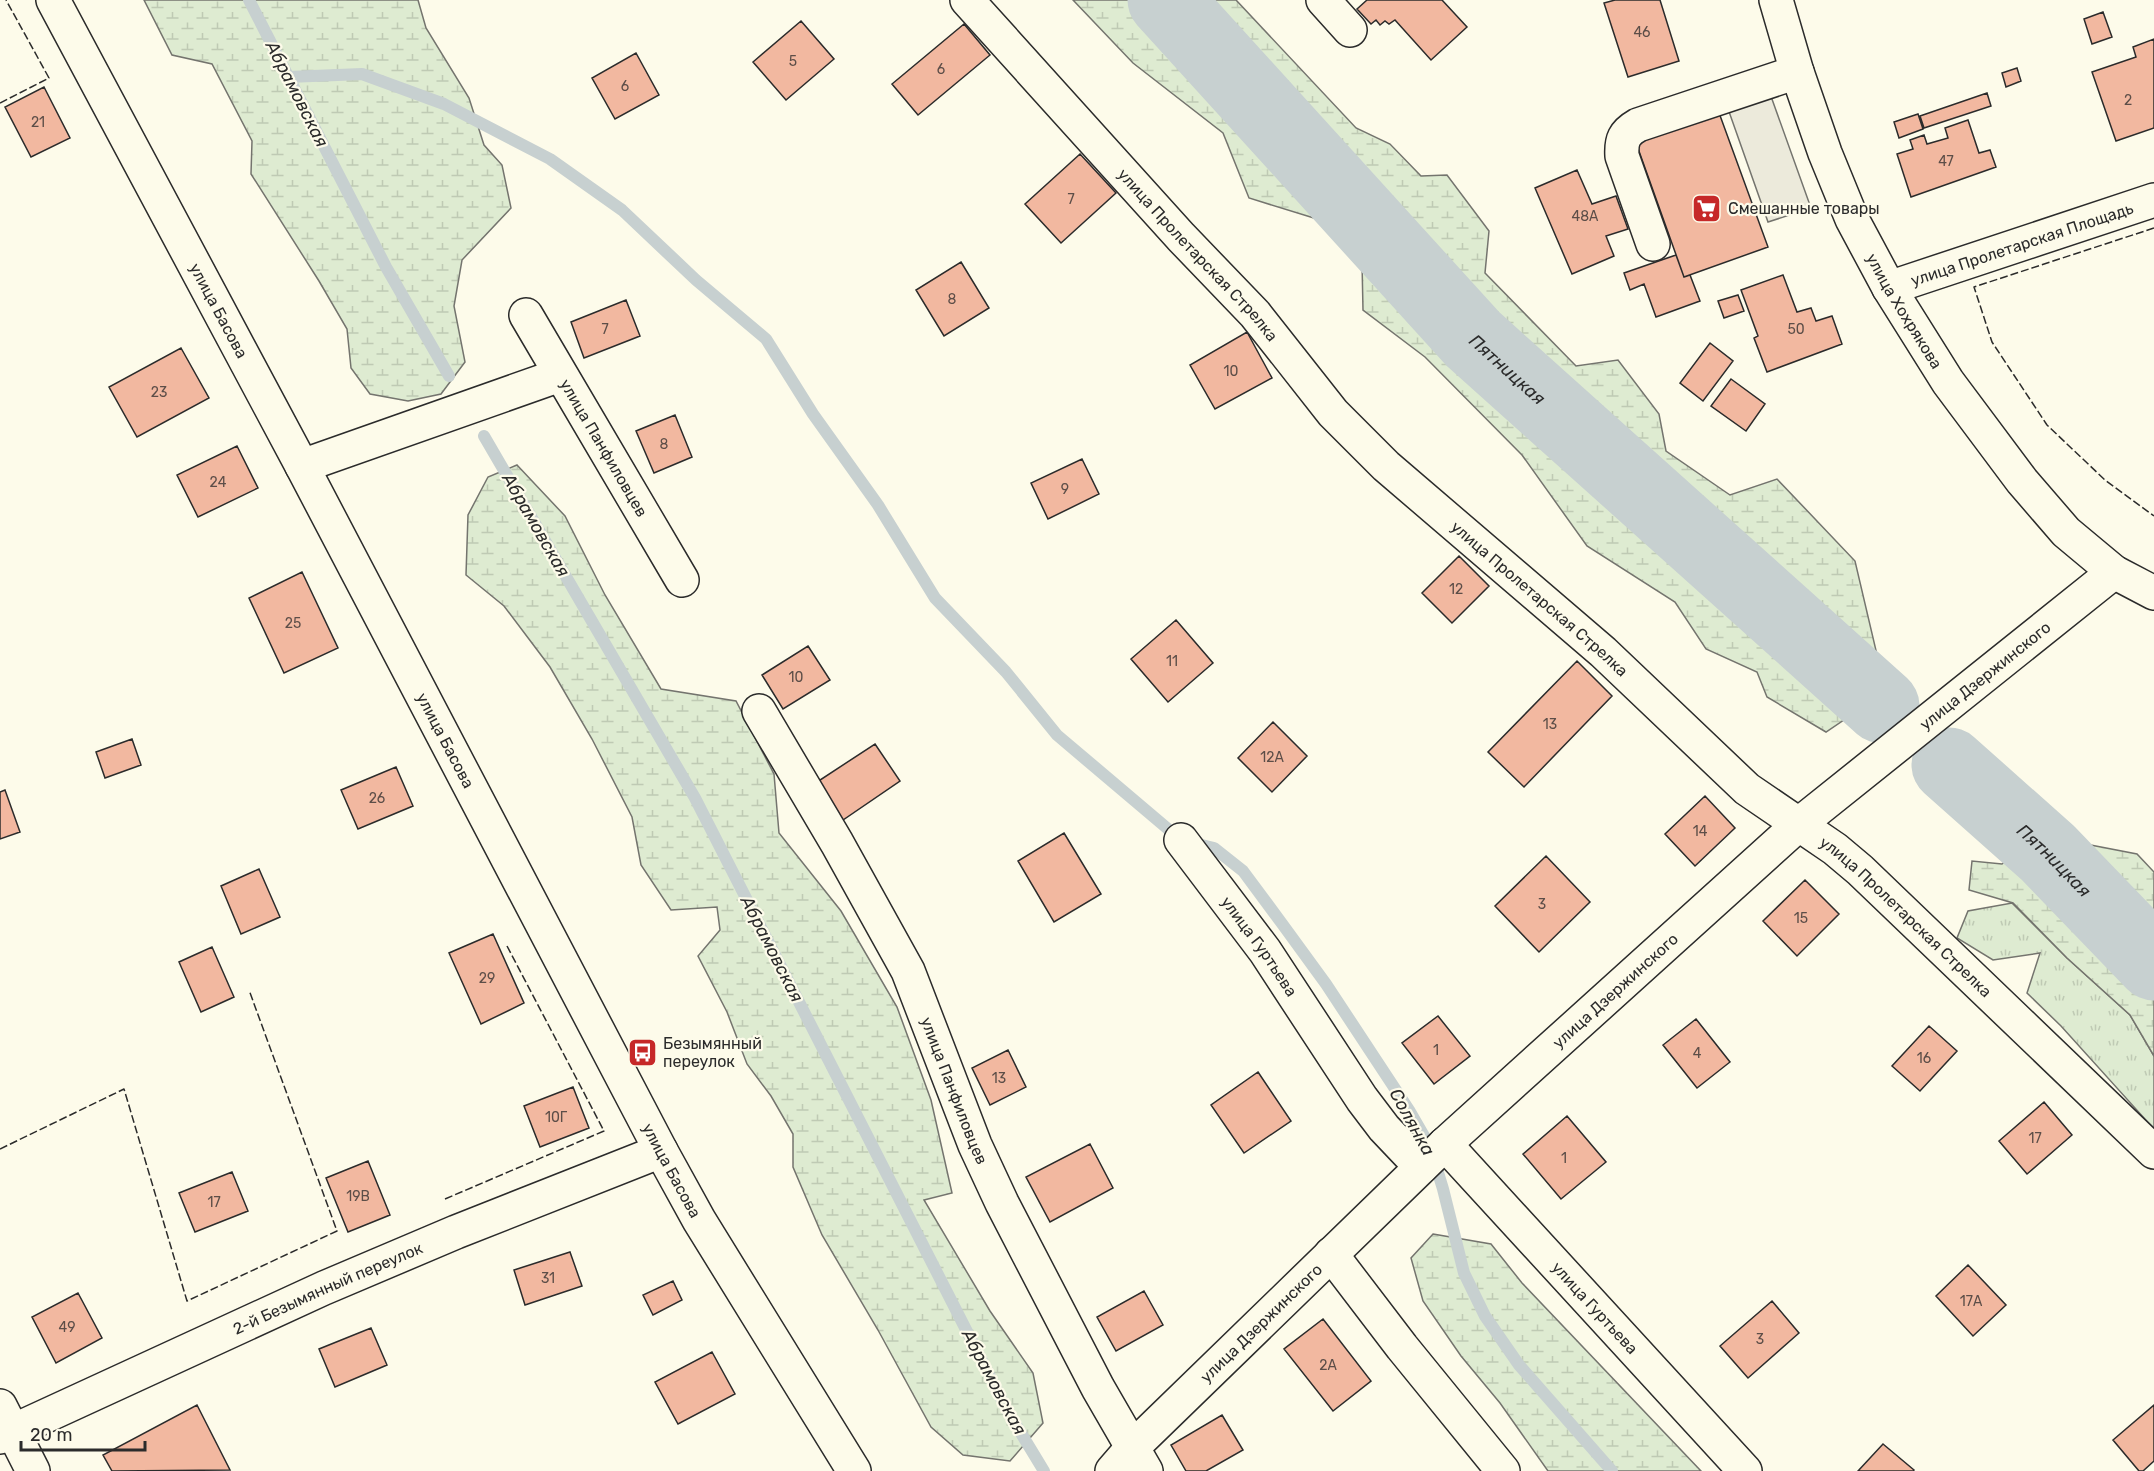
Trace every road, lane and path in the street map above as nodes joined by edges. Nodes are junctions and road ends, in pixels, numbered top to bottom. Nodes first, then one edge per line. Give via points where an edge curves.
1 (53, 0) edge
2 (967, 0) edge
3 (1323, 0) edge
4 (1776, 0) edge
5 (1350, 30) dead end
6 (1797, 72) junction
7 (2154, 200) edge
8 (1653, 244) dead end
9 (1889, 288) junction
10 (526, 315) dead end
11 (560, 375) junction
12 (302, 466) junction
13 (2114, 572) junction
14 (682, 580) dead end
15 (2154, 593) edge
16 (759, 711) dead end
17 (1798, 825) junction
18 (1181, 840) dead end
19 (1445, 1144) junction
20 (661, 1151) junction
21 (2154, 1152) edge
22 (1421, 1167) junction
23 (1331, 1254) junction
24 (4, 1425) edge
25 (1130, 1464) edge
26 (33, 1471) edge
27 (854, 1471) edge
28 (1503, 1471) edge
29 (1745, 1471) edge

1 - 12 street, улица Басова
2 - 17 street, улица Пролетарская Стрелка via 1255,314 1333,413 1386,466 1603,652 1747,789
3 - 5 street
4 - 6 street, улица Хохрякова
6 - 8 street via 1627,131 1621,142 1622,156
6 - 9 street, улица Хохрякова via 1852,219
7 - 9 street, улица Пролетарская Площадь
9 - 13 street, улица Хохрякова via 1948,382 2022,481 2066,532
10 - 11 street, улица Панфиловцев
11 - 12 street
11 - 14 street, улица Панфиловцев
12 - 20 street, улица Басова
13 - 15 street
13 - 17 street, улица Дзержинского
16 - 25 street, улица Панфиловцев via 908,971 975,1145
17 - 19 street, улица Дзержинского
17 - 21 street, улица Пролетарская Стрелка via 1860,870
18 - 22 street, улица Гуртьева via 1265,951 1362,1099
19 - 22 street, улица Дзержинского
19 - 29 street, улица Гуртьева
20 - 24 street, 2-й Безымянный переулок via 456,1232
20 - 27 street, улица Басова via 699,1220
22 - 23 street, улица Дзержинского
23 - 25 street, улица Дзержинского
23 - 28 street
24 - 26 street

